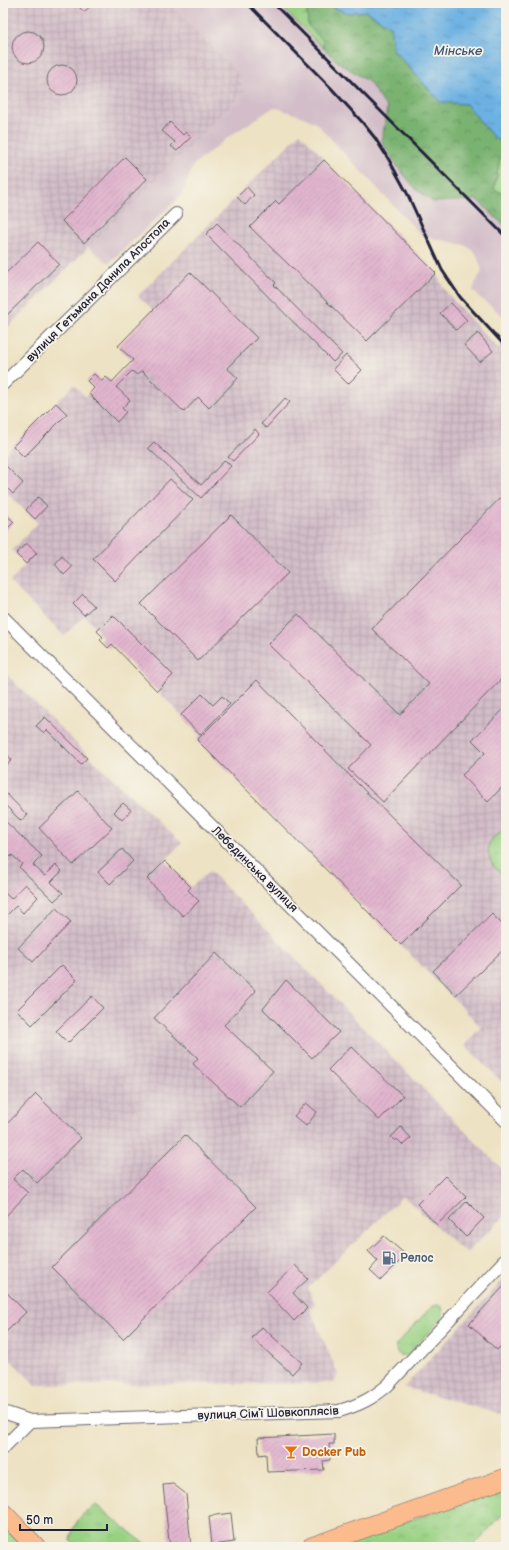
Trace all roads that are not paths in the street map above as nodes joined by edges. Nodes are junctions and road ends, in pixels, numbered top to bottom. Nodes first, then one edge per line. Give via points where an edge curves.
1 (176, 214) dead end
2 (3, 384) edge
3 (3, 617) edge
4 (506, 1121) edge
5 (506, 1259) edge
6 (3, 1412) edge
7 (30, 1421) junction
8 (3, 1448) edge
9 (506, 1478) edge
10 (3, 1513) edge
11 (21, 1532) junction
12 (36, 1547) edge
13 (48, 1547) edge
14 (311, 1547) edge

1 - 2 street, вулиця Гетьмана Данила Апостола
3 - 4 street, Лебединська вулиця
5 - 7 street, вулиця Сімʼї Шовкоплясів via 388,1385 360,1405 339,1411
6 - 7 street
7 - 8 street
9 - 14 main road
10 - 11 main road
11 - 12 main road
11 - 13 main road

